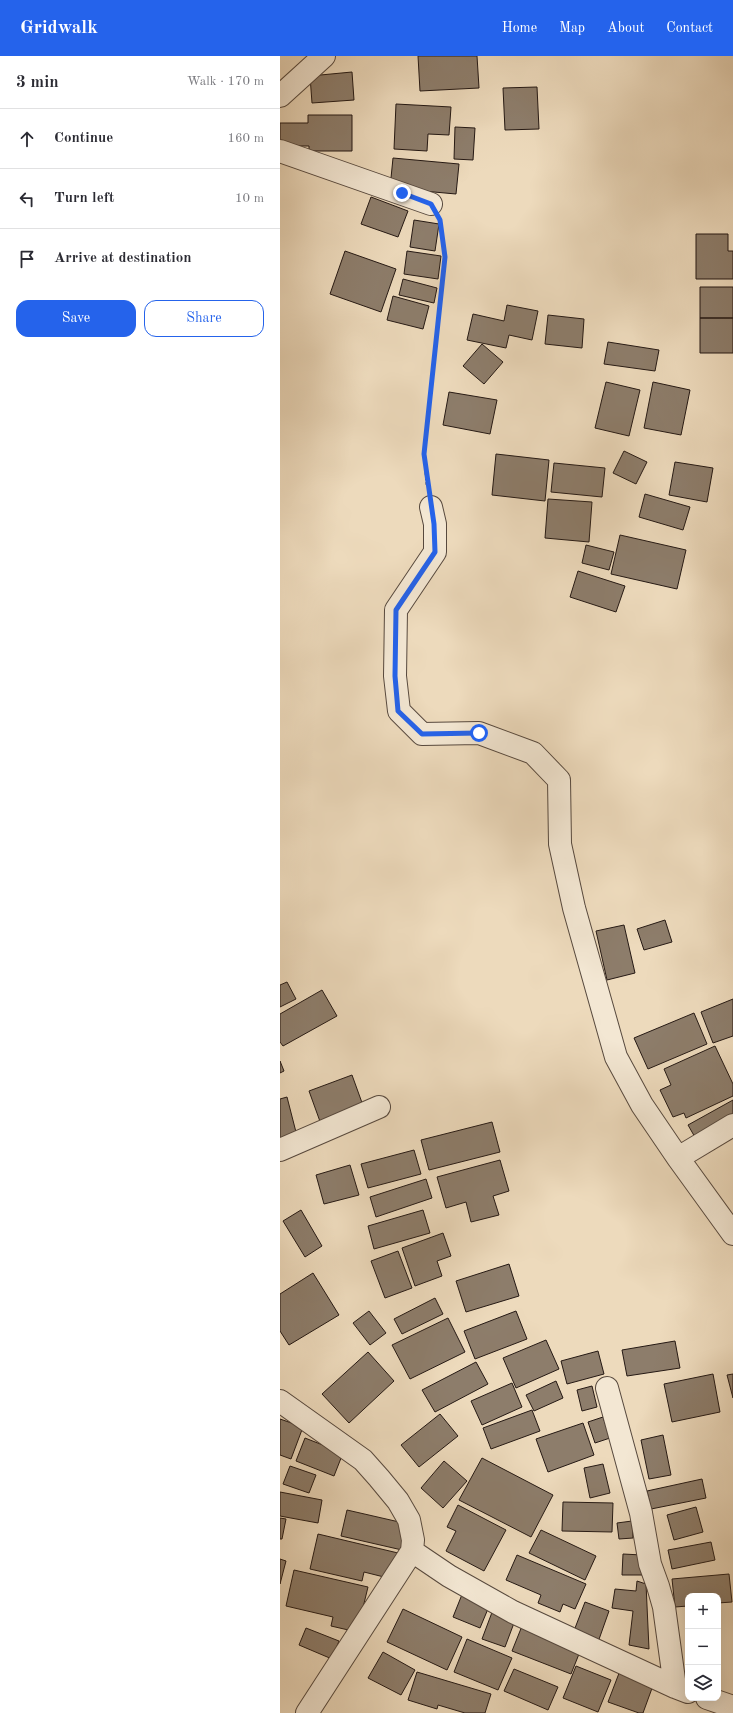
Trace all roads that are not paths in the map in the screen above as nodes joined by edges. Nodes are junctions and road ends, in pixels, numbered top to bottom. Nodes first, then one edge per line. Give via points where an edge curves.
1 (324, 56) edge
2 (280, 96) edge
3 (280, 151) edge
4 (431, 204) road end
5 (431, 507) road end
6 (379, 1107) dead end
7 (733, 1125) edge
8 (280, 1150) edge
9 (678, 1158) junction
10 (733, 1234) edge
11 (607, 1388) dead end
12 (280, 1401) edge
13 (412, 1551) junction
14 (681, 1690) edge
15 (716, 1701) edge
16 (733, 1707) edge
17 (306, 1713) edge

1 - 2 street
3 - 4 street
5 - 9 street via 435,552 396,610 395,676 398,711 422,734 479,733 533,752 558,780 560,844 574,908 616,1058 642,1105
6 - 8 street
7 - 9 street
9 - 10 street
11 - 14 street via 641,1513 650,1564 664,1607
12 - 13 street via 363,1460 380,1478 409,1520
13 - 14 street via 449,1576 513,1612
13 - 17 street
15 - 16 street

